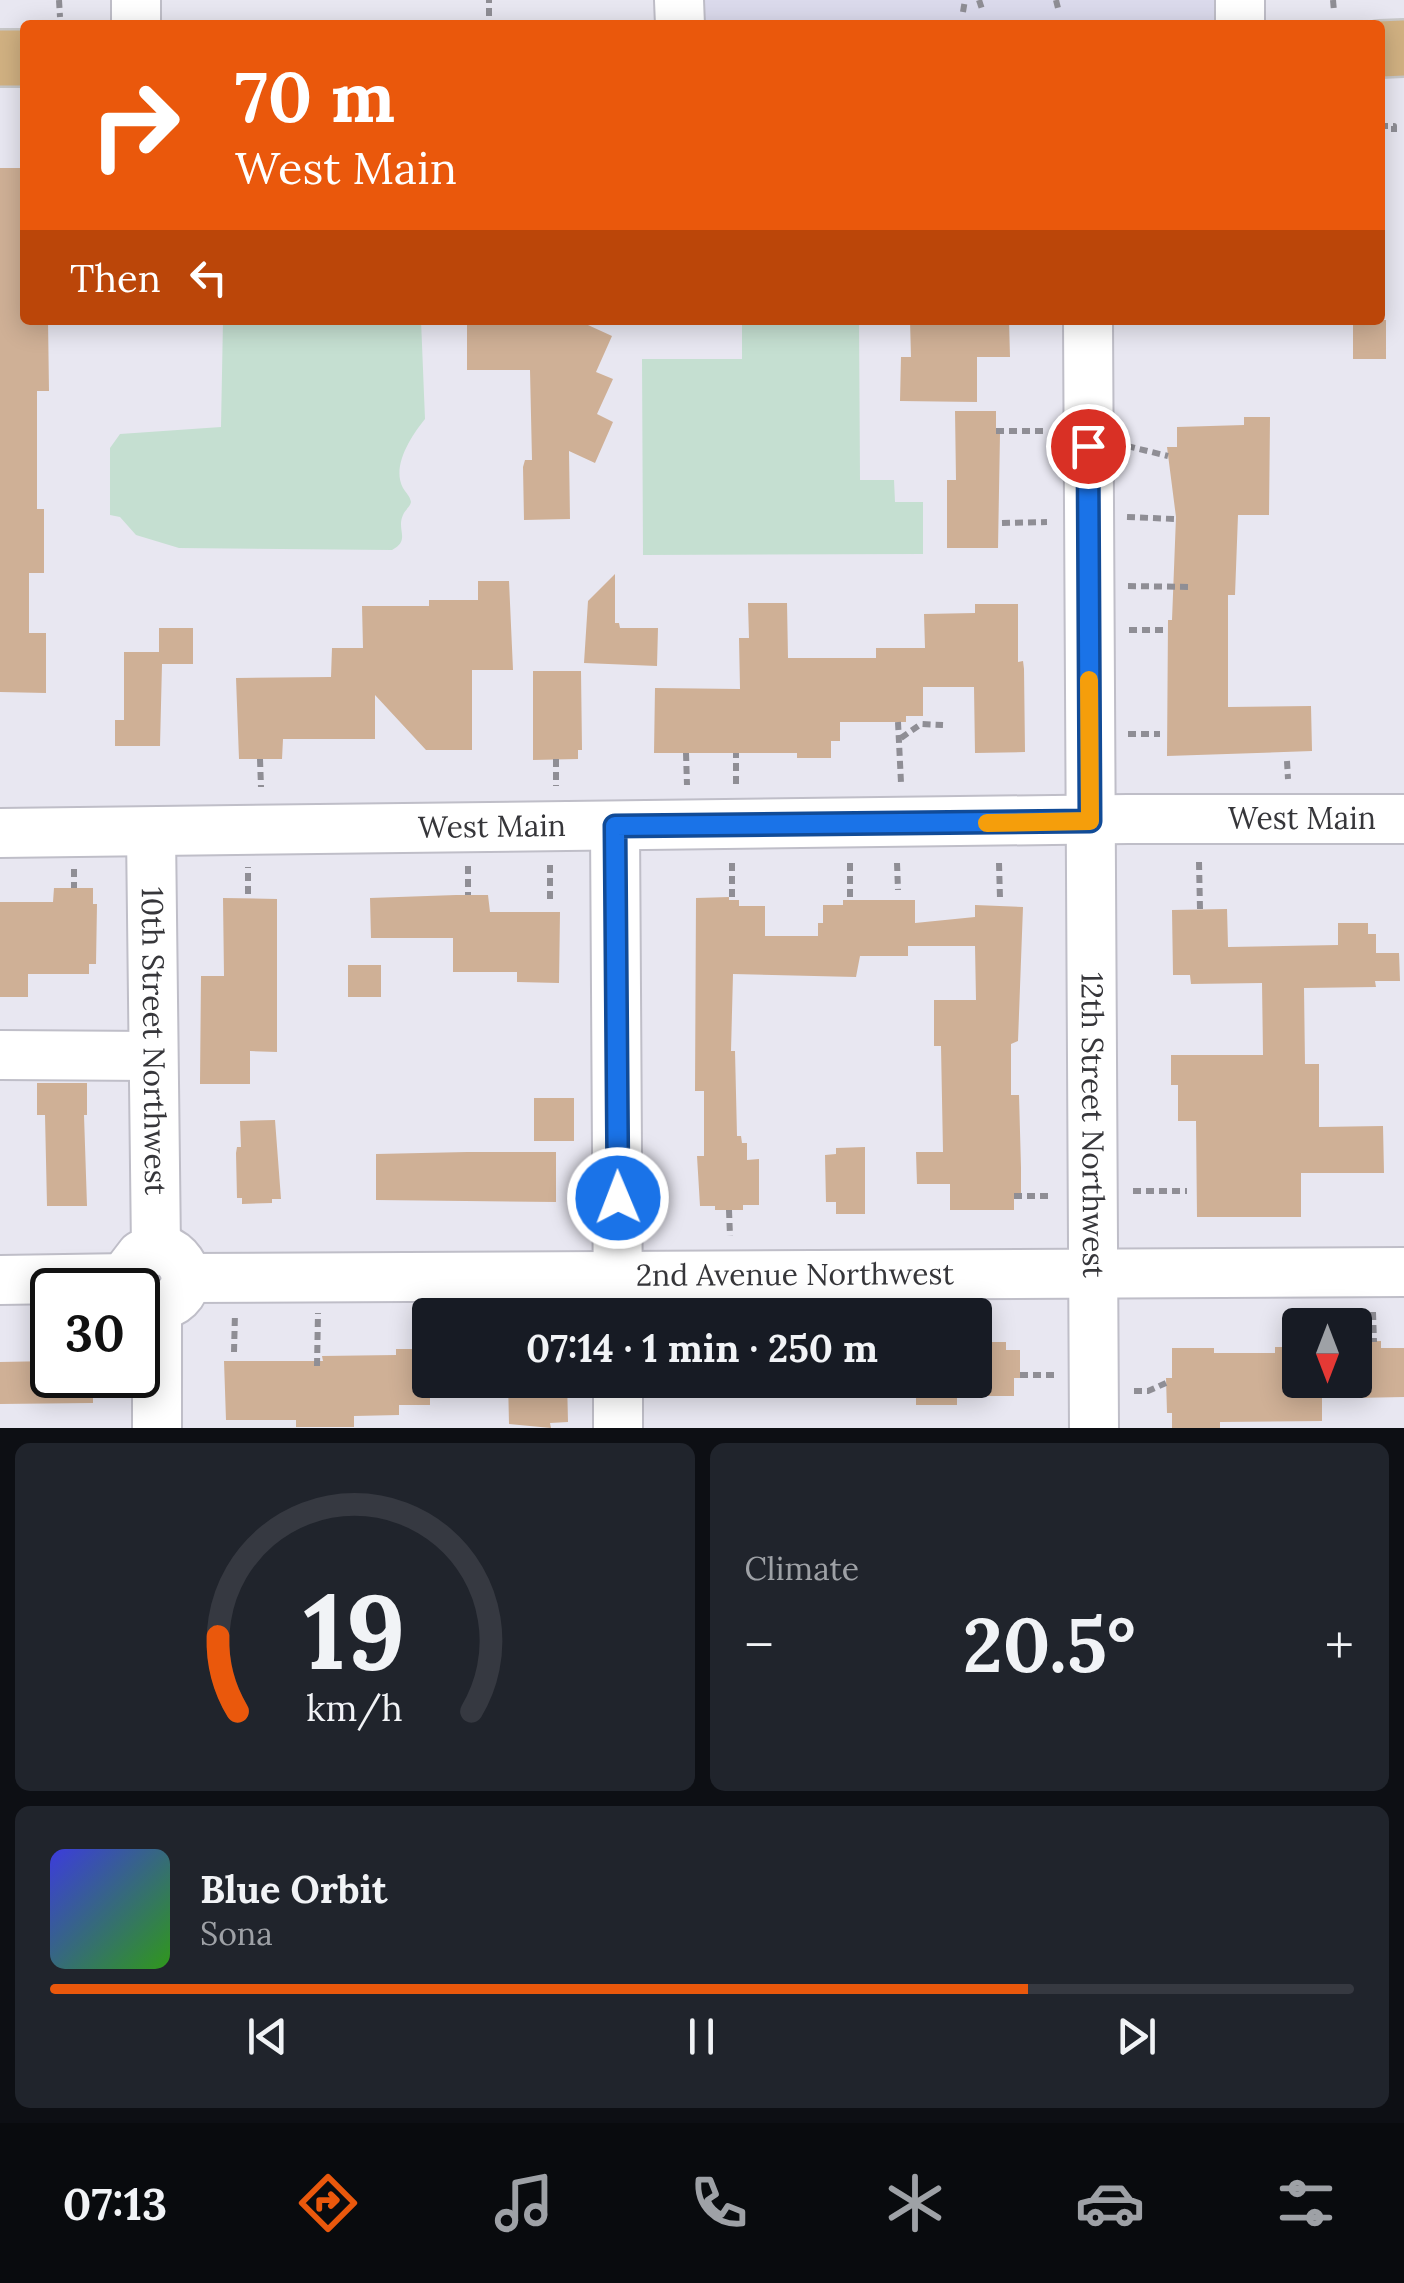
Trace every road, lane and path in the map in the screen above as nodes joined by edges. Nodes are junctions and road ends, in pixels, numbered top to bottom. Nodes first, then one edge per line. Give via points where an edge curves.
1 (59, 0) edge
2 (489, 0) edge
3 (966, 0) edge
4 (979, 0) edge
5 (1056, 0) edge
6 (1333, 0) edge
7 (1334, 10) dead end
8 (963, 12) dead end
9 (982, 12) dead end
10 (1059, 12) dead end
11 (488, 16) dead end
12 (60, 17) dead end
13 (1385, 126) edge
14 (1394, 132) dead end
15 (1088, 325) edge
16 (996, 431) dead end
17 (1047, 431) dead end
18 (1126, 446) dead end
19 (1168, 456) dead end
20 (1127, 517) dead end
21 (1175, 519) dead end
22 (1047, 522) dead end
23 (1002, 523) dead end
24 (1127, 586) dead end
25 (1192, 587) dead end
26 (1128, 630) dead end
27 (1168, 630) dead end
28 (898, 722) dead end
29 (943, 725) dead end
30 (1128, 734) dead end
31 (1160, 734) dead end
32 (901, 738) junction
33 (686, 753) dead end
34 (736, 753) dead end
35 (260, 760) dead end
36 (556, 760) dead end
37 (1287, 760) dead end
38 (1288, 782) dead end
39 (736, 784) dead end
40 (901, 784) dead end
41 (686, 785) dead end
42 (556, 786) dead end
43 (261, 788) dead end
44 (1404, 820) edge
45 (1090, 821) junction
46 (615, 826) junction
47 (0, 833) edge
48 (151, 833) junction
49 (1199, 862) dead end
50 (550, 863) dead end
51 (732, 863) dead end
52 (850, 863) dead end
53 (898, 863) dead end
54 (999, 863) dead end
55 (468, 864) dead end
56 (248, 867) dead end
57 (74, 868) dead end
58 (74, 888) dead end
59 (898, 890) dead end
60 (248, 894) dead end
61 (468, 895) dead end
62 (1000, 898) dead end
63 (732, 900) dead end
64 (850, 900) dead end
65 (550, 904) dead end
66 (1200, 909) dead end
67 (0, 1055) edge
68 (153, 1056) junction
69 (1132, 1191) dead end
70 (1187, 1191) dead end
71 (1014, 1196) dead end
72 (1054, 1196) dead end
73 (729, 1210) dead end
74 (730, 1248) dead end
75 (150, 1268) edge
76 (1094, 1271) junction
77 (1404, 1272) edge
78 (0, 1280) edge
79 (30, 1281) edge
80 (160, 1283) edge
81 (619, 1296) edge
82 (234, 1306) dead end
83 (318, 1306) dead end
84 (1373, 1312) dead end
85 (1374, 1342) dead end
86 (234, 1352) dead end
87 (317, 1366) dead end
88 (1020, 1374) dead end
89 (1055, 1375) dead end
90 (1166, 1383) dead end
91 (1134, 1390) dead end
92 (156, 1398) edge
93 (618, 1398) edge
94 (157, 1428) edge
95 (618, 1428) edge
96 (1094, 1428) edge

1 - 12 path
2 - 11 path
3 - 8 path
4 - 9 path
5 - 10 path
6 - 7 path
13 - 14 path
15 - 45 street, 12th Street Northwest
16 - 17 path
18 - 19 path
20 - 21 path
22 - 23 path
24 - 25 path
26 - 27 path
28 - 32 path
29 - 32 path via 921,724
30 - 31 path
32 - 40 path
33 - 41 path
34 - 39 path
35 - 43 path
36 - 42 path
37 - 38 path
44 - 45 street, West Main
45 - 46 street, West Main
45 - 76 street, 12th Street Northwest
46 - 48 street, West Main
46 - 81 street
47 - 48 street, West Main
48 - 68 street, 10th Street Northwest
49 - 66 path
50 - 65 path
51 - 63 path
52 - 64 path
53 - 59 path
54 - 62 path
55 - 61 path
56 - 60 path
57 - 58 path
67 - 68 street
68 - 75 street, 10th Street Northwest
69 - 70 path
71 - 72 path
73 - 74 path
76 - 77 street, 2nd Avenue Northwest
76 - 81 street, 2nd Avenue Northwest
76 - 96 street, 12th Street Northwest
78 - 79 street, 2nd Avenue Northwest
80 - 81 street, 2nd Avenue Northwest
82 - 86 path
83 - 87 path
84 - 85 path
88 - 89 path
90 - 91 path
92 - 94 street, 10th Street Northwest
93 - 95 street

